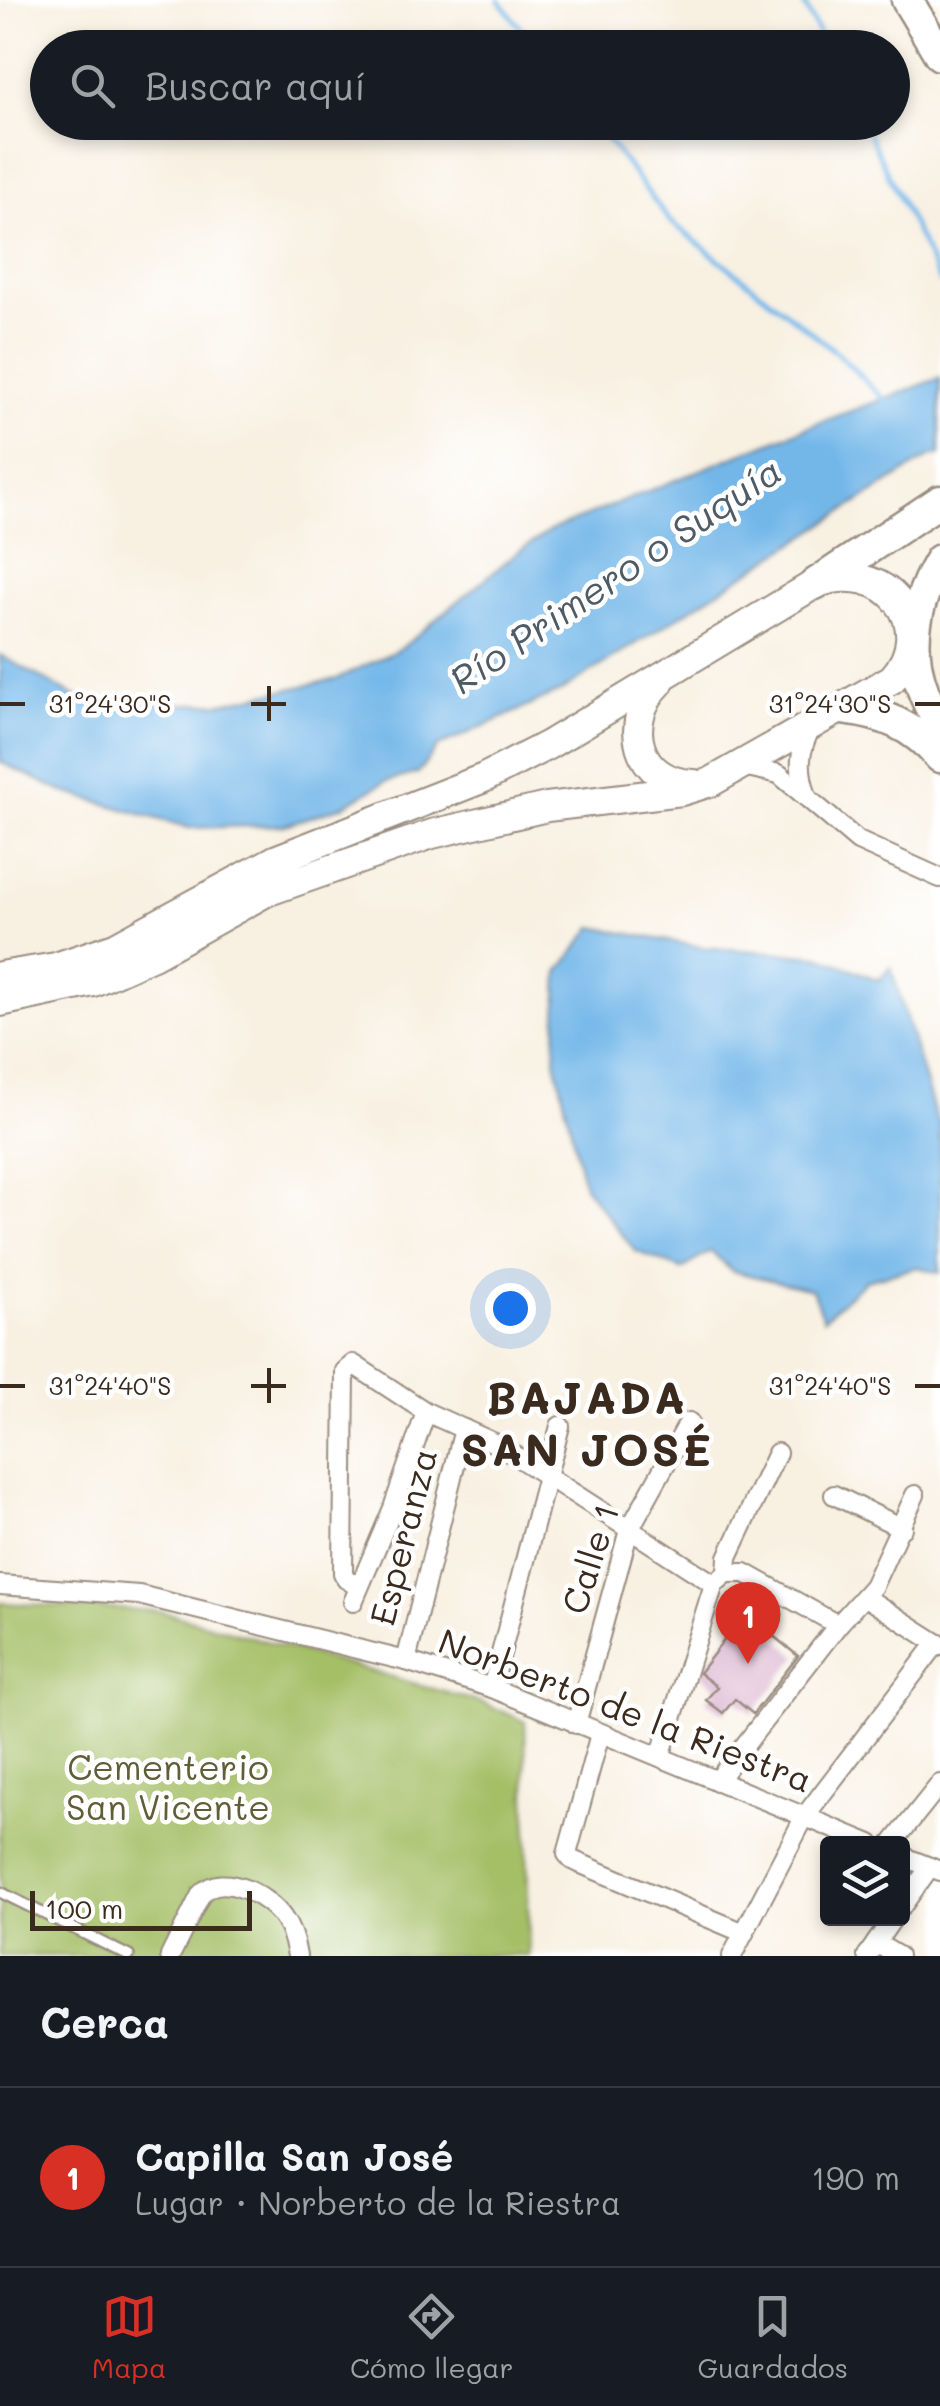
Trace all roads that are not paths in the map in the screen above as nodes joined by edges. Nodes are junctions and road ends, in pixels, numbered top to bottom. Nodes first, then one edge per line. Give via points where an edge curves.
1 (906, 0) edge
2 (940, 55) edge
3 (940, 501) edge
4 (940, 560) edge
5 (815, 584) junction
6 (912, 644) junction
7 (668, 674) junction
8 (843, 709) junction
9 (940, 724) edge
10 (812, 726) junction
11 (940, 757) edge
12 (743, 766) junction
13 (711, 782) junction
14 (808, 797) junction
15 (940, 878) edge
16 (0, 976) edge
17 (0, 1002) edge
18 (426, 1412) junction
19 (689, 1422) dead end
20 (560, 1426) dead end
21 (464, 1429) junction
22 (777, 1453) dead end
23 (546, 1477) junction
24 (834, 1494) dead end
25 (915, 1495) dead end
26 (902, 1528) junction
27 (629, 1530) junction
28 (721, 1579) junction
29 (0, 1585) edge
30 (865, 1597) junction
31 (838, 1625) junction
32 (938, 1644) edge
33 (406, 1661) junction
34 (492, 1688) junction
35 (576, 1724) junction
36 (600, 1734) junction
37 (660, 1756) junction
38 (717, 1781) junction
39 (940, 1784) edge
40 (805, 1816) junction
41 (852, 1836) edge
42 (898, 1836) edge
43 (910, 1859) edge
44 (935, 1869) edge
45 (0, 1892) edge
46 (910, 1897) edge
47 (888, 1926) edge
48 (744, 1933) junction
49 (872, 1950) edge
50 (129, 1956) edge
51 (170, 1956) edge
52 (297, 1956) edge
53 (732, 1956) edge
54 (898, 1956) edge

1 - 2 highway
3 - 5 highway
4 - 6 highway
5 - 6 main road via 842,576 882,584 906,612
5 - 7 main road
6 - 8 main road via 907,663 892,679
6 - 9 highway
7 - 13 main road via 642,705 639,744 670,780
7 - 16 main road via 515,763 275,860 115,948
8 - 10 main road
8 - 11 highway via 895,720
10 - 12 main road
10 - 14 street via 800,757
12 - 13 main road
12 - 14 street via 779,774
13 - 17 main road via 546,807 432,834 266,892 94,982
14 - 15 street via 858,841
18 - 18 street via 361,1366 348,1365 344,1572 356,1595
18 - 21 street
19 - 27 street, Calle 1
20 - 23 street
21 - 23 street
21 - 33 street, Esperanza
22 - 28 street
23 - 27 street
23 - 34 street
24 - 26 street
25 - 26 street
26 - 30 street
27 - 28 street
27 - 35 street, Calle 1
28 - 31 street via 745,1573
28 - 37 street
29 - 33 street, Norberto de la Riestra via 139,1595
30 - 31 street
30 - 32 street
31 - 38 street
32 - 40 street
33 - 34 street, Norberto de la Riestra
34 - 35 street, Norberto de la Riestra
35 - 36 street, Norberto de la Riestra
36 - 37 street, Norberto de la Riestra
36 - 48 street via 567,1854
37 - 38 street, Norberto de la Riestra
38 - 40 street, Norberto de la Riestra
39 - 42 street
40 - 41 street, Norberto de la Riestra
40 - 48 street
43 - 44 street
44 - 46 street
45 - 50 lane
47 - 49 street
48 - 53 street
49 - 54 street
51 - 52 street via 201,1894 226,1882 276,1909

